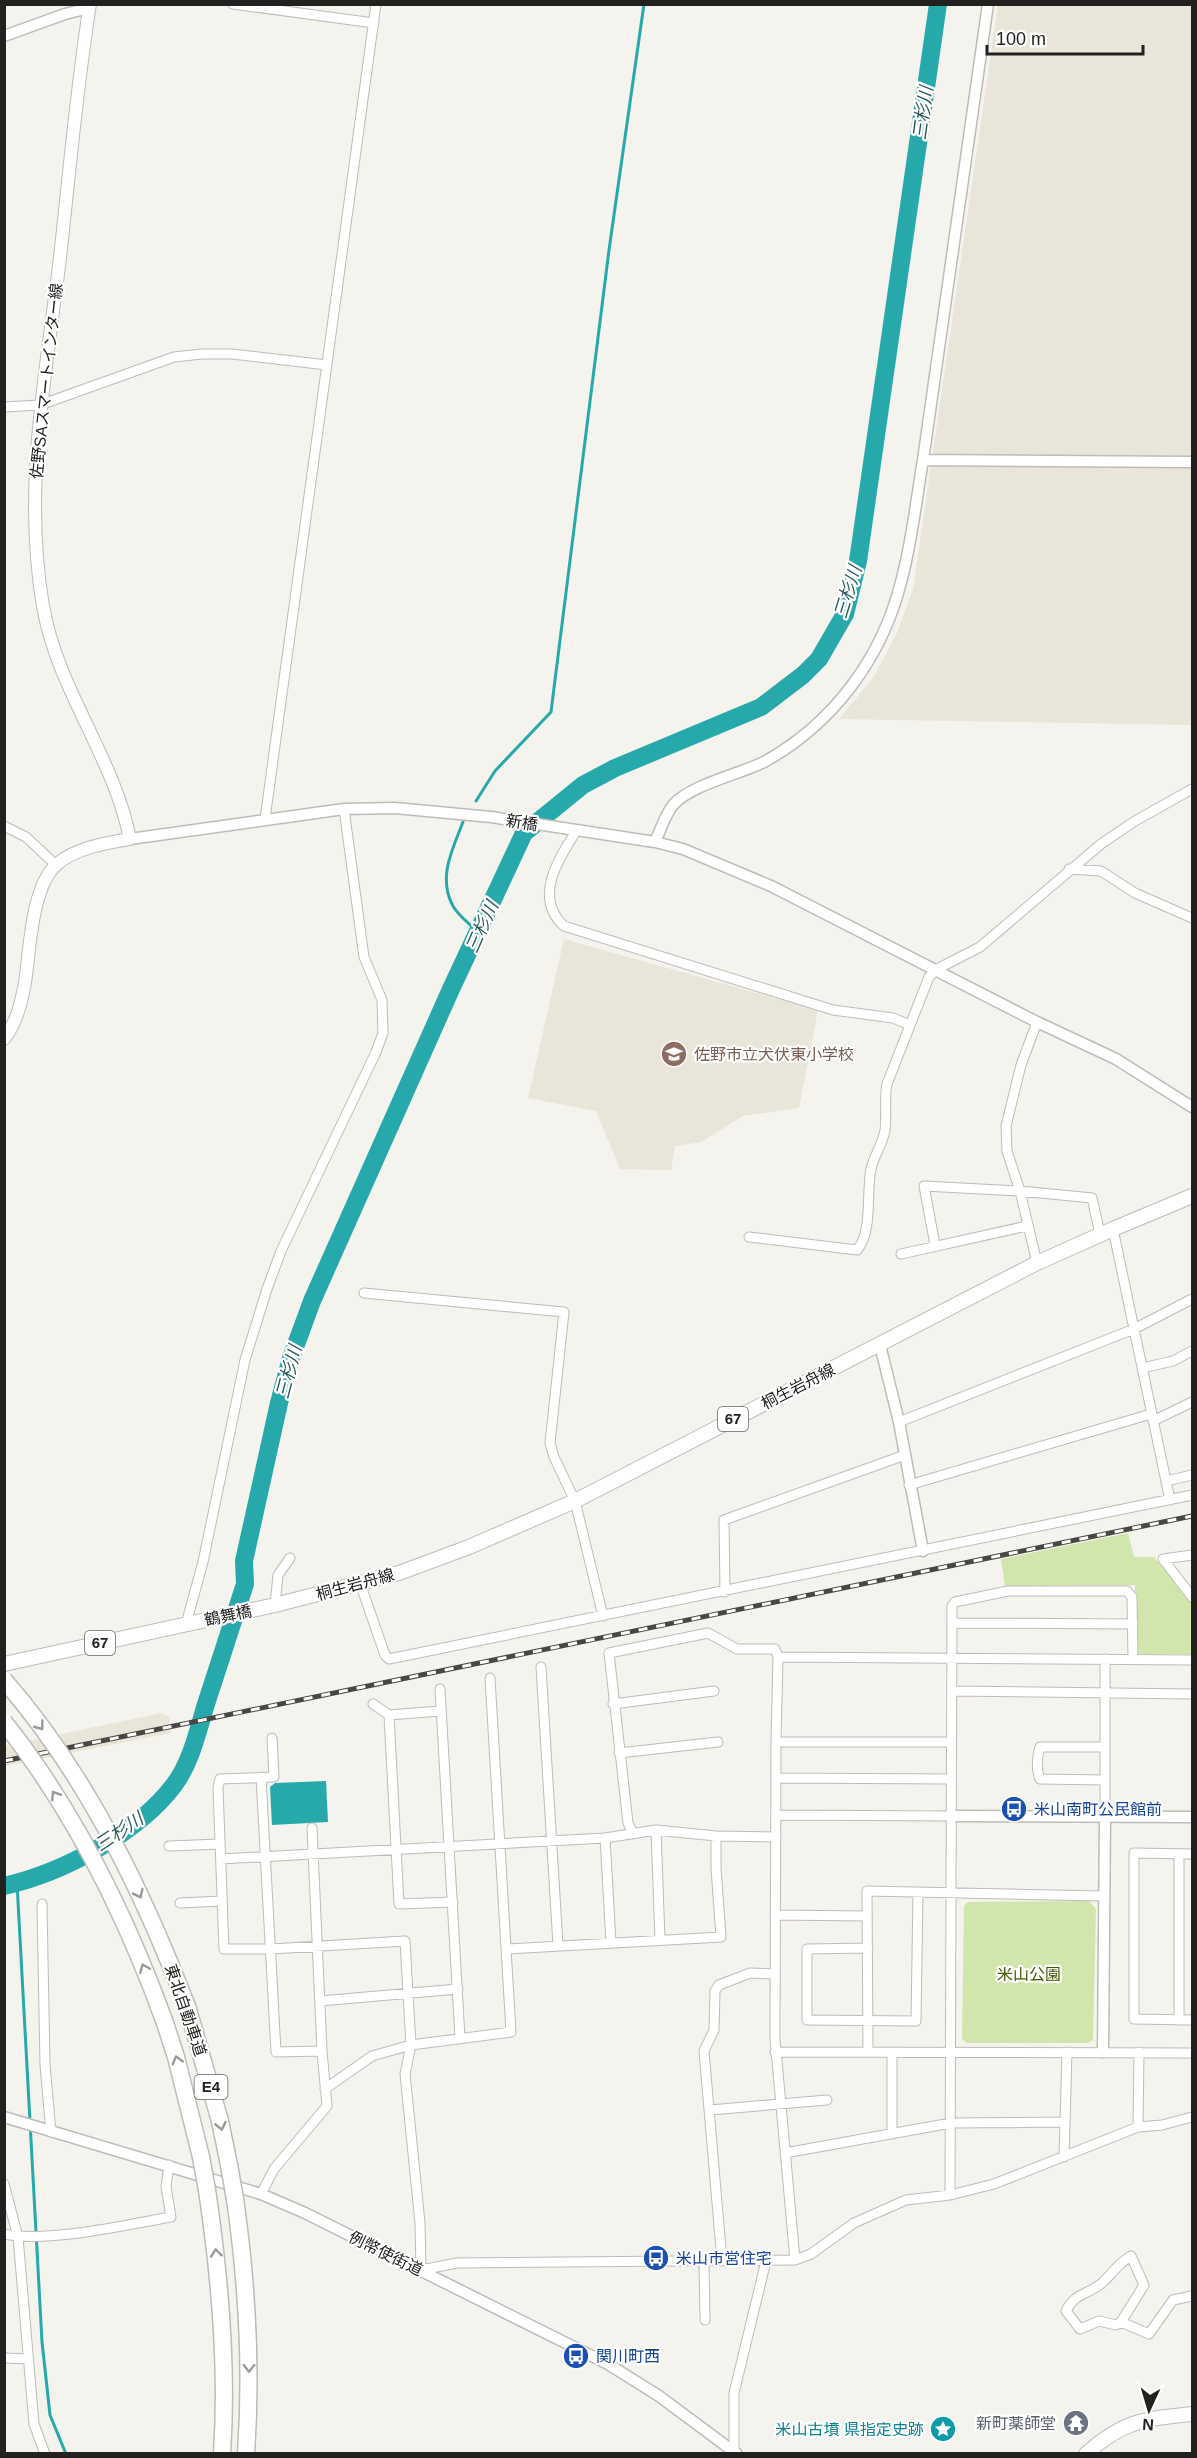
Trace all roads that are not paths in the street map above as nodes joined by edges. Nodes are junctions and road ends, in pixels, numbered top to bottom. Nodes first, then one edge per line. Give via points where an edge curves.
1 (233, 4) edge
2 (376, 4) edge
3 (988, 4) edge
4 (92, 6) edge
5 (374, 23) junction
6 (4, 36) edge
7 (327, 365) junction
8 (40, 405) junction
9 (4, 407) edge
10 (922, 460) junction
11 (1192, 462) edge
12 (1192, 789) edge
13 (344, 809) junction
14 (265, 819) junction
15 (4, 826) edge
16 (577, 830) junction
17 (130, 839) junction
18 (656, 842) junction
19 (56, 865) junction
20 (1069, 869) junction
21 (1192, 918) edge
22 (937, 969) junction
23 (1037, 1022) junction
24 (910, 1025) junction
25 (4, 1039) edge
26 (1192, 1107) edge
27 (1020, 1191) junction
28 (1192, 1196) edge
29 (1027, 1226) junction
30 (1106, 1231) junction
31 (750, 1237) dead end
32 (935, 1245) junction
33 (901, 1254) dead end
34 (1037, 1263) junction
35 (364, 1293) dead end
36 (1192, 1299) edge
37 (1134, 1329) junction
38 (880, 1345) junction
39 (1192, 1351) edge
40 (1142, 1368) junction
41 (1192, 1402) edge
42 (1152, 1418) junction
43 (899, 1422) junction
44 (905, 1455) junction
45 (1192, 1475) edge
46 (1166, 1481) junction
47 (909, 1485) junction
48 (1192, 1495) edge
49 (1170, 1500) junction
50 (575, 1501) junction
51 (923, 1551) junction
52 (1192, 1555) edge
53 (290, 1558) dead end
54 (360, 1583) junction
55 (725, 1592) junction
56 (1192, 1597) edge
57 (268, 1606) junction
58 (603, 1617) junction
59 (191, 1623) junction
60 (952, 1623) junction
61 (1133, 1624) junction
62 (778, 1657) junction
63 (952, 1658) junction
64 (1105, 1659) junction
65 (1133, 1659) junction
66 (1192, 1660) edge
67 (4, 1664) edge
68 (541, 1667) dead end
69 (490, 1678) dead end
70 (4, 1680) edge
71 (440, 1689) dead end
72 (714, 1691) dead end
73 (952, 1691) junction
74 (1105, 1692) junction
75 (1192, 1694) edge
76 (373, 1704) dead end
77 (614, 1704) junction
78 (440, 1711) junction
79 (389, 1715) junction
80 (4, 1722) edge
81 (272, 1738) dead end
82 (718, 1742) dead end
83 (776, 1742) junction
84 (951, 1742) junction
85 (1105, 1747) junction
86 (619, 1753) junction
87 (261, 1777) junction
88 (776, 1778) junction
89 (951, 1779) junction
90 (1105, 1780) junction
91 (776, 1815) junction
92 (951, 1816) junction
93 (1105, 1817) junction
94 (1192, 1817) edge
95 (312, 1828) dead end
96 (656, 1830) junction
97 (633, 1833) junction
98 (716, 1836) junction
99 (776, 1837) junction
100 (605, 1839) junction
101 (553, 1841) junction
102 (220, 1844) junction
103 (499, 1844) junction
104 (169, 1846) dead end
105 (449, 1847) junction
106 (396, 1850) junction
107 (1179, 1854) junction
108 (1192, 1854) edge
109 (313, 1855) junction
110 (266, 1857) junction
111 (221, 1859) junction
112 (918, 1892) junction
113 (953, 1893) junction
114 (1103, 1896) junction
115 (222, 1901) junction
116 (453, 1902) junction
117 (180, 1903) dead end
118 (42, 1904) dead end
119 (775, 1915) junction
120 (867, 1916) junction
121 (660, 1940) junction
122 (611, 1942) junction
123 (319, 1946) junction
124 (558, 1946) junction
125 (868, 1948) junction
126 (271, 1949) junction
127 (507, 1949) junction
128 (774, 1974) junction
129 (458, 1989) junction
130 (408, 1993) junction
131 (320, 2001) junction
132 (868, 2020) junction
133 (1179, 2020) junction
134 (1192, 2020) edge
135 (460, 2038) junction
136 (411, 2045) junction
137 (322, 2051) junction
138 (775, 2052) junction
139 (868, 2052) junction
140 (892, 2052) junction
141 (950, 2052) junction
142 (1067, 2052) junction
143 (1102, 2052) junction
144 (1138, 2052) junction
145 (1192, 2053) edge
146 (325, 2089) junction
147 (827, 2100) dead end
148 (779, 2102) junction
149 (710, 2110) junction
150 (4, 2117) edge
151 (1192, 2117) edge
152 (1065, 2122) junction
153 (951, 2123) junction
154 (1138, 2127) junction
155 (47, 2131) junction
156 (892, 2134) junction
157 (785, 2153) junction
158 (1064, 2157) junction
159 (169, 2165) junction
160 (4, 2184) edge
161 (261, 2194) junction
162 (950, 2194) junction
163 (4, 2234) edge
164 (21, 2237) junction
165 (795, 2260) junction
166 (722, 2261) junction
167 (766, 2261) junction
168 (704, 2262) junction
169 (421, 2270) junction
170 (1192, 2296) edge
171 (705, 2320) dead end
172 (1121, 2322) junction
173 (4, 2358) edge
174 (28, 2359) junction
175 (1192, 2414) edge
176 (736, 2452) edge
177 (45, 2454) edge
178 (222, 2454) edge
179 (246, 2454) edge
180 (1086, 2454) edge

1 - 5 street
2 - 5 street
3 - 10 street
4 - 6 street
4 - 8 main road, 佐野SAスマートインター線
5 - 7 street
7 - 8 street via 232,354 174,357
7 - 14 street
8 - 9 street
8 - 17 main road, 佐野SAスマートインター線 via 33,494 37,558 49,635 112,781
10 - 11 street
10 - 18 street via 901,583 876,647 857,678 831,712 799,739 762,763 676,802
12 - 20 street via 1135,820
13 - 14 street, 新橋
13 - 16 street, 新橋 via 416,809
13 - 59 street via 364,957 382,1000 383,1033 267,1289 245,1360
14 - 17 street, 新橋
15 - 19 street via 26,837
16 - 18 street, 新橋
16 - 24 street via 550,880 551,905 564,927 833,1010 892,1018
17 - 19 main road via 72,854
18 - 22 street, 新橋 via 743,873
19 - 25 main road via 39,896 22,1000
20 - 21 street via 1101,871 1135,893
20 - 22 street via 980,947
22 - 23 street, 新橋
22 - 24 street via 929,977
23 - 26 street, 新橋 via 1116,1059
23 - 27 street via 1021,1065 1006,1126 1007,1151
24 - 31 street via 887,1084 886,1128 871,1167 863,1243 857,1250
27 - 29 street
27 - 30 street via 1092,1198
27 - 32 street via 924,1186
28 - 30 main road, 桐生岩舟線 / 67
29 - 32 street
29 - 34 street
30 - 34 main road, 桐生岩舟線 / 67
30 - 37 street
32 - 33 street
34 - 38 main road, 桐生岩舟線 / 67
35 - 50 street via 564,1312 550,1443
36 - 37 street
37 - 40 street
37 - 43 street
38 - 43 street
38 - 50 main road, 桐生岩舟線 / 67
39 - 40 street via 1173,1361
40 - 42 street
41 - 42 street
42 - 46 street
42 - 47 street
43 - 44 street
44 - 47 street
44 - 55 street via 724,1520
45 - 46 street
46 - 49 street
47 - 51 street
48 - 49 street
49 - 51 street
50 - 54 main road, 桐生岩舟線 / 67 via 434,1561
50 - 58 street
51 - 55 street
52 - 56 street via 1163,1559
53 - 57 street via 278,1575
54 - 57 main road, 桐生岩舟線 / 67
54 - 58 street via 389,1659
55 - 58 street
57 - 59 main road, 鶴舞橋 / 67
59 - 67 main road, 67
60 - 61 street
60 - 61 street via 955,1602 1008,1591 1115,1591 1129,1592 1132,1597
60 - 63 street
61 - 65 street
62 - 63 street
62 - 77 street via 775,1649 737,1649 708,1633 609,1653
62 - 83 street
63 - 64 street
63 - 73 street
64 - 65 street
64 - 74 street
65 - 66 street
68 - 101 street
69 - 103 street
70 -> 179 highway, 東北自動車道 / E4, bridge via 68,1766 116,1847 154,1924 188,2009 217,2110 235,2199 247,2310
71 - 78 street
72 - 77 street
73 - 74 street
73 - 84 street
74 - 75 street
74 - 85 street
76 - 79 street
77 - 86 street
78 - 79 street
78 - 105 street
79 - 106 street
178 -> 80 highway, 東北自動車道 / E4, bridge via 224,2380 216,2245 201,2157 176,2057 126,1924 94,1859 40,1771
81 - 87 street via 274,1777
82 - 86 street
83 - 84 street
83 - 88 street
84 - 89 street
85 - 90 street
85 - 90 street via 1040,1747 1038,1774 1040,1779
86 - 97 street via 628,1823
87 - 102 street via 220,1779
87 - 110 street
88 - 89 street
88 - 91 street
89 - 92 street
90 - 93 street
91 - 92 street
91 - 99 street
92 - 93 street
92 - 113 street
93 - 94 street
93 - 114 street
95 - 109 street
96 - 97 street
96 - 98 street
96 - 121 street
97 - 100 street
98 - 99 street
98 - 121 street via 721,1937
99 - 119 street
100 - 101 street
100 - 122 street
101 - 103 street
101 - 124 street
102 - 104 street
102 - 111 street
103 - 105 street
103 - 127 street
105 - 106 street
105 - 116 street
106 - 109 street
106 - 116 street via 399,1904
107 - 108 street
107 - 133 street
107 - 133 street via 1134,1852 1134,2019
109 - 110 street
109 - 123 street
110 - 111 street
110 - 126 street
111 - 115 street
112 - 113 street
112 - 120 street via 867,1891
112 - 132 street via 916,2022
113 - 114 street
113 - 141 street
114 - 143 street
115 - 117 street
115 - 126 street via 224,1950
116 - 129 street
118 - 155 street
119 - 120 street
119 - 128 street
120 - 125 street
121 - 122 street
122 - 124 street
123 - 126 street
123 - 130 street via 405,1941
123 - 131 street
124 - 127 street
125 - 132 street
125 - 132 street via 807,1948 807,2020
126 - 137 street via 276,2052
127 - 135 street via 511,2032
128 - 138 street
128 - 149 street via 750,1973 727,1980 716,1991 714,2030 704,2051
129 - 130 street
129 - 135 street
130 - 131 street
130 - 136 street
131 - 137 street
132 - 139 street
133 - 134 street
135 - 136 street
136 - 146 street via 372,2056
136 - 169 street via 405,2074
137 - 146 street
138 - 139 street
138 - 148 street
139 - 140 street
140 - 141 street
140 - 156 street
141 - 142 street
141 - 153 street
142 - 143 street
142 - 152 street
143 - 144 street
144 - 145 street
144 - 154 street
146 - 161 street via 327,2106 274,2169
147 - 148 street
148 - 149 street
148 - 157 street
149 - 166 street
150 - 155 street, 例幣使街道
151 - 154 street
152 - 153 street
152 - 158 street
153 - 156 street
153 - 162 street
154 - 158 street
155 - 159 street, 例幣使街道
156 - 157 street
157 - 165 street
158 - 162 street via 994,2184
159 - 161 street, 例幣使街道
159 - 164 street via 166,2187 171,2217
160 - 164 street
161 - 169 street, 例幣使街道
162 - 165 street via 906,2200 854,2223 811,2254
163 - 164 street
164 - 174 street
165 - 167 street
166 - 167 street
166 - 168 street
167 - 176 street via 734,2393
168 - 169 street via 457,2263
168 - 171 street
169 - 176 street, 例幣使街道 via 608,2364
170 - 172 street via 1173,2300 1149,2334
172 - 172 street via 1144,2285 1131,2256 1117,2264 1102,2283 1071,2300 1066,2311 1080,2330 1099,2321 1116,2325
173 - 174 street
174 - 177 street via 34,2424
175 - 180 main road via 1155,2417 1125,2426

